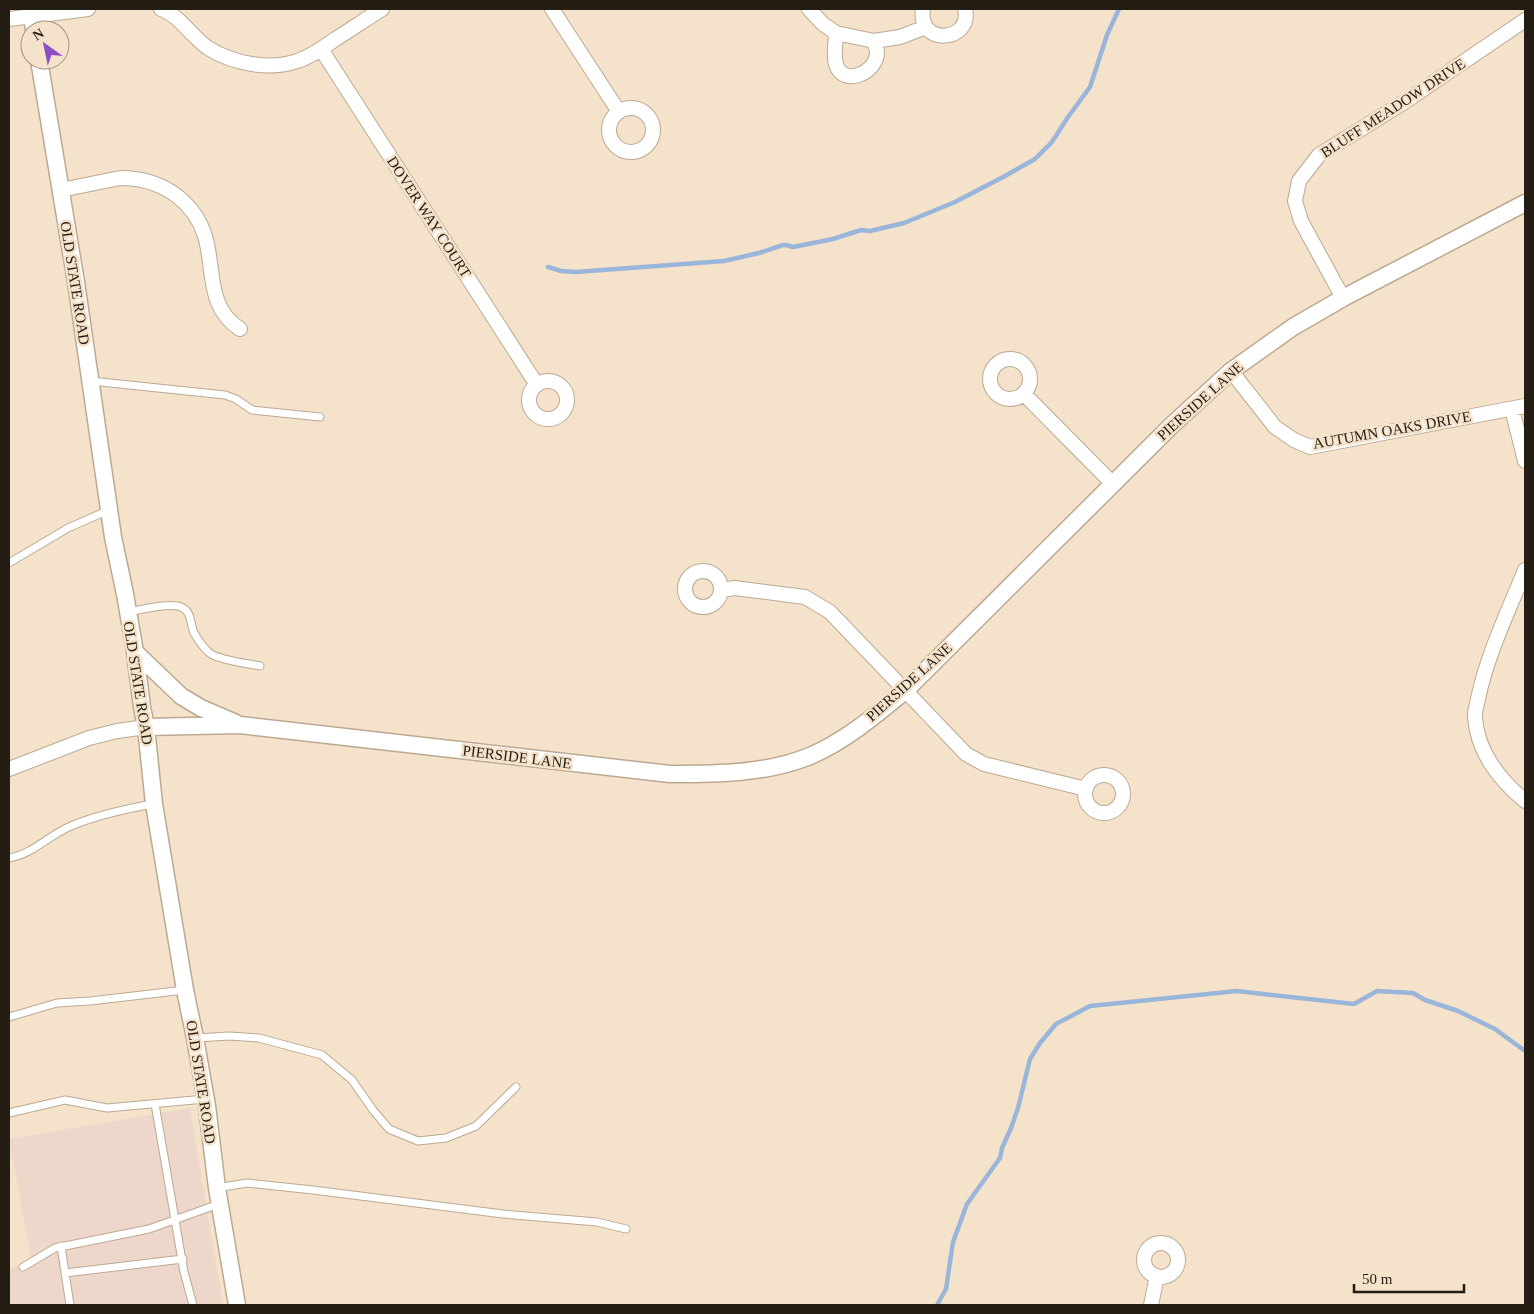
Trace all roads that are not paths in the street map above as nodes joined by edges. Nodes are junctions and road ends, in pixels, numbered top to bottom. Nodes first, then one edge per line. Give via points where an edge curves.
1 (88, 9) edge
2 (161, 9) edge
3 (382, 9) edge
4 (552, 9) edge
5 (809, 9) edge
6 (923, 9) edge
7 (965, 9) edge
8 (32, 18) edge
9 (9, 19) edge
10 (1525, 20) edge
11 (926, 27) junction
12 (836, 33) junction
13 (874, 41) junction
14 (321, 49) junction
15 (41, 70) edge
16 (619, 112) dead end
17 (61, 190) junction
18 (1525, 203) edge
19 (1343, 298) junction
20 (240, 329) dead end
21 (1231, 371) junction
22 (90, 380) junction
23 (537, 385) dead end
24 (1024, 394) dead end
25 (1519, 407) edge
26 (320, 417) dead end
27 (1525, 461) edge
28 (1113, 484) junction
29 (109, 510) junction
30 (9, 563) edge
31 (1525, 570) edge
32 (722, 590) dead end
33 (127, 612) junction
34 (135, 652) junction
35 (260, 666) dead end
36 (905, 691) junction
37 (240, 725) junction
38 (146, 727) junction
39 (9, 769) edge
40 (1086, 789) dead end
41 (1525, 800) edge
42 (154, 804) junction
43 (9, 858) edge
44 (185, 990) junction
45 (9, 1017) edge
46 (195, 1038) junction
47 (516, 1087) dead end
48 (206, 1099) junction
49 (155, 1104) junction
50 (9, 1113) edge
51 (219, 1196) junction
52 (176, 1219) junction
53 (626, 1230) dead end
54 (61, 1246) junction
55 (183, 1259) junction
56 (24, 1267) dead end
57 (65, 1273) junction
58 (1157, 1276) dead end
59 (70, 1305) edge
60 (193, 1305) edge
61 (237, 1305) edge
62 (1151, 1305) edge

1 - 8 street
2 - 14 street via 207,47 237,61 276,65 297,61
3 - 14 street
4 - 16 street
5 - 12 street
6 - 11 street
7 - 11 street via 962,26 952,35 938,36
8 - 9 street
10 - 19 street, BLUFF MEADOW DRIVE via 1320,155 1298,181 1296,201 1301,221
11 - 13 street via 900,37
12 - 13 street
12 - 13 street via 836,64 847,75 862,74 872,66 877,53
14 - 23 street, DOVER WAY COURT
15 - 17 street, OLD STATE ROAD
17 - 20 street via 129,178 152,182 173,193 188,206 200,224 218,306
17 - 22 street, OLD STATE ROAD
18 - 19 street, PIERSIDE LANE
19 - 21 street, PIERSIDE LANE via 1293,327
21 - 25 street, AUTUMN OAKS DRIVE via 1276,427 1310,447
21 - 28 street, PIERSIDE LANE
22 - 26 lane via 218,394 236,399 252,410
22 - 29 street, OLD STATE ROAD
24 - 28 street
25 - 27 street
28 - 36 street, PIERSIDE LANE
29 - 30 lane via 68,528
29 - 33 street, OLD STATE ROAD
31 - 41 street via 1481,684 1474,716 1479,740 1492,767
32 - 36 street via 734,588 805,597 830,612
33 - 34 street, OLD STATE ROAD
33 - 35 lane via 176,605 184,608 194,632 212,654
34 - 37 street via 181,696
34 - 38 street, OLD STATE ROAD
36 - 37 street, PIERSIDE LANE via 842,739 810,756 768,768 723,774 670,774
36 - 40 street via 966,754 984,764
37 - 38 street, PIERSIDE LANE
38 - 39 street, PIERSIDE LANE via 89,738
38 - 42 street, OLD STATE ROAD
42 - 43 lane via 116,811 69,827 17,857
42 - 44 street, OLD STATE ROAD
44 - 45 lane via 57,1003
44 - 46 street, OLD STATE ROAD
46 - 47 lane via 259,1038 322,1056 352,1080 389,1129 418,1141 446,1138 476,1126
46 - 48 street, OLD STATE ROAD
48 - 49 lane
48 - 51 street, OLD STATE ROAD
49 - 50 lane via 108,1108 65,1100
49 - 52 lane
51 - 52 lane
51 - 53 lane via 247,1183 597,1222
51 - 61 street, OLD STATE ROAD
52 - 54 lane via 149,1229
52 - 55 lane
54 - 56 lane
54 - 57 lane
55 - 57 lane
55 - 60 lane
57 - 59 lane
58 - 62 street

